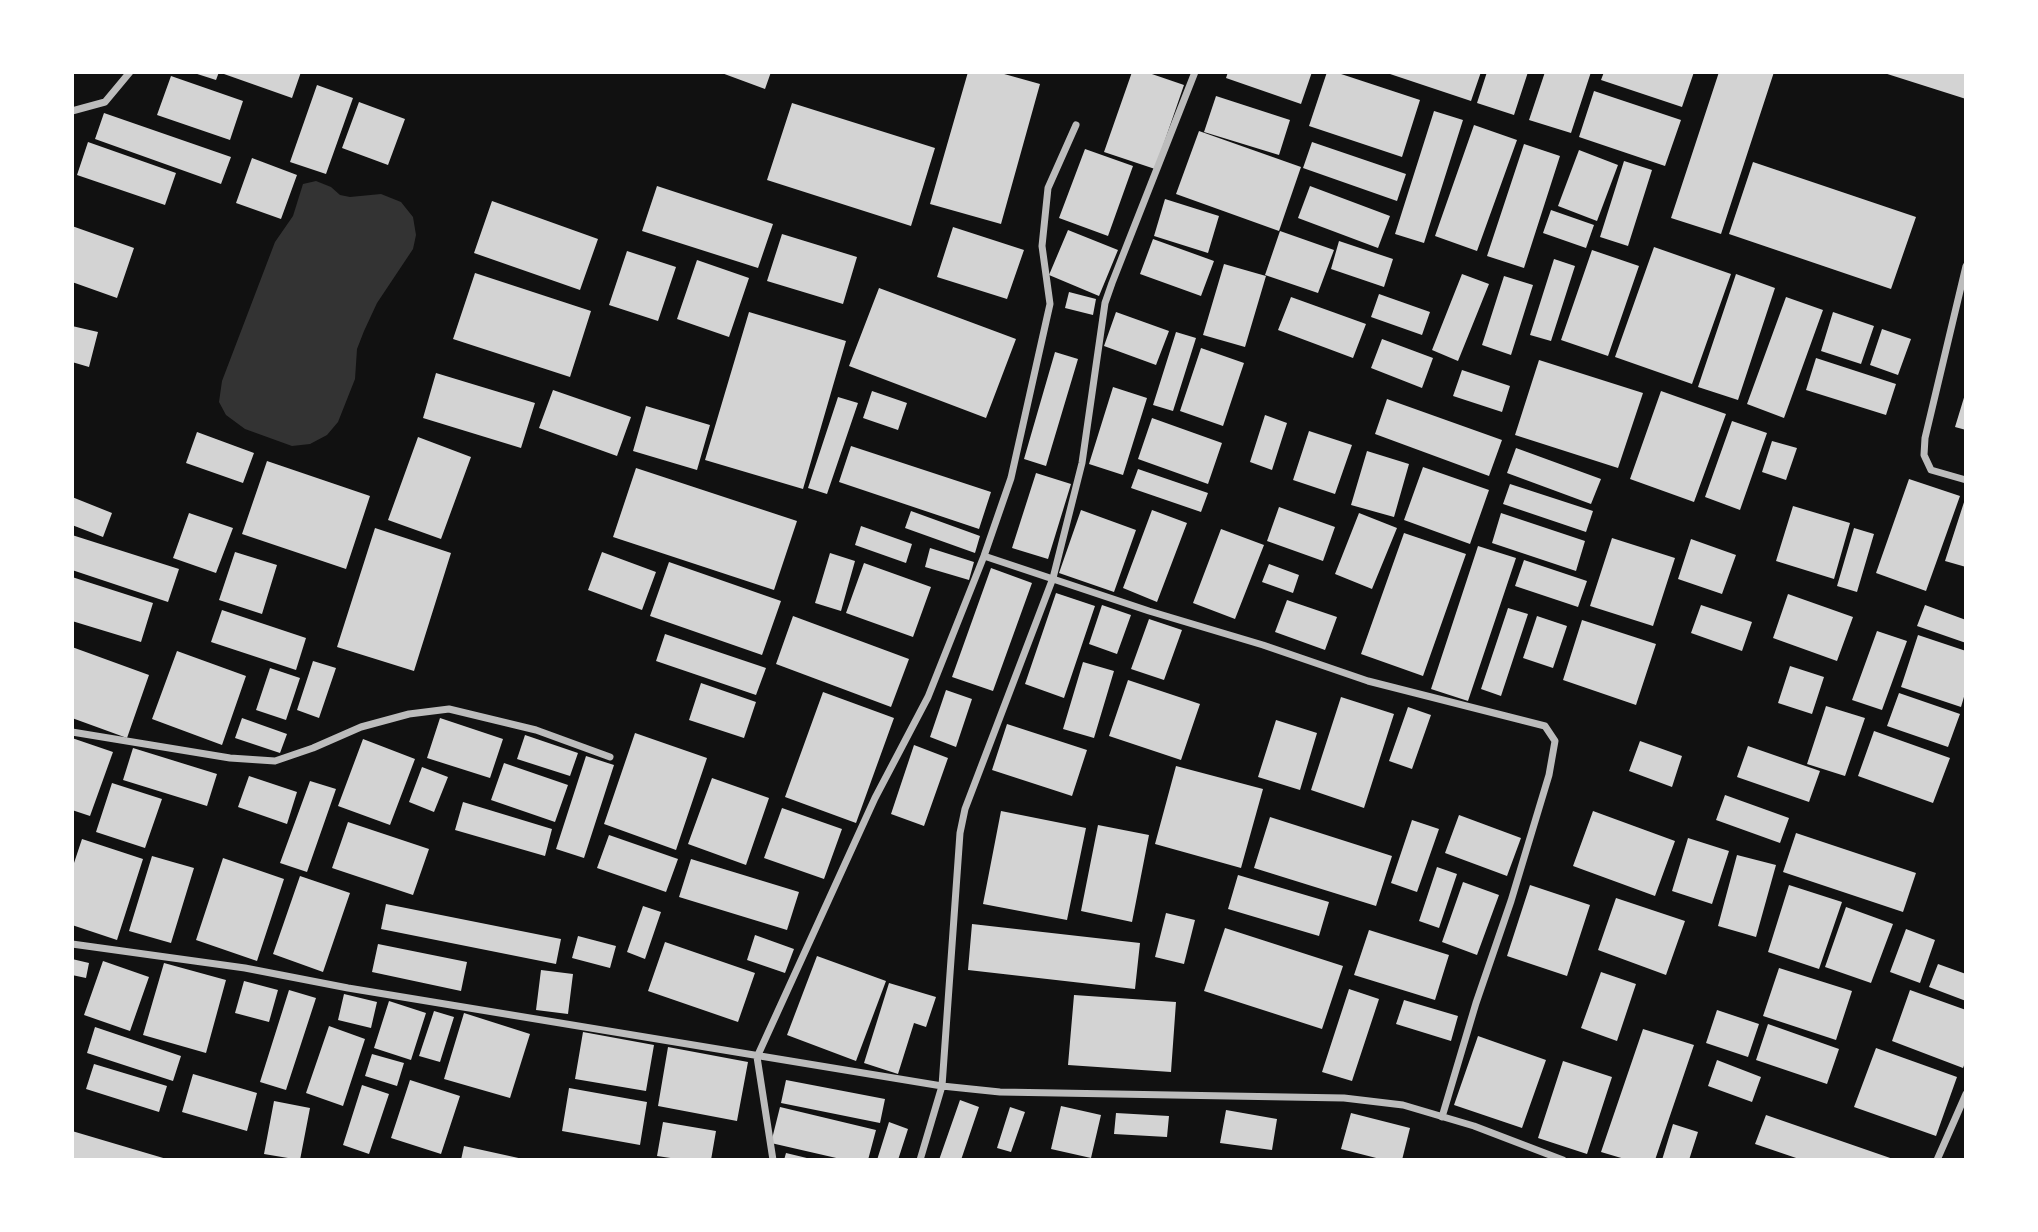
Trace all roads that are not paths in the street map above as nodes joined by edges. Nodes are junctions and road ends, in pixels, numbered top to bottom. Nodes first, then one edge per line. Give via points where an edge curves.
1 (130, 72) edge
2 (1195, 72) edge
3 (72, 111) edge
4 (1076, 125) dead end
5 (1966, 266) edge
6 (1966, 480) edge
7 (984, 556) junction
8 (1053, 578) junction
9 (72, 732) edge
10 (610, 757) dead end
11 (72, 944) edge
12 (757, 1057) junction
13 (942, 1086) junction
14 (1966, 1094) edge
15 (1443, 1117) junction
16 (773, 1160) edge
17 (920, 1160) edge
18 (1563, 1160) edge
19 (1937, 1160) edge

1 - 3 street via 106,102
2 - 8 street via 1105,303 1082,463
4 - 7 street via 1048,188 1042,246 1049,304 1011,478
5 - 6 street via 1924,455 1931,470
7 - 8 street
7 - 12 street via 928,697 875,798
8 - 13 street via 962,821
8 - 15 street via 1368,681 1545,726 1555,741 1549,775
9 - 10 street via 275,761 361,727 449,709 536,730
11 - 12 street via 246,968
12 - 13 street
12 - 16 street
13 - 15 street via 1000,1092 1344,1098 1403,1105
13 - 17 street
14 - 19 street
15 - 18 street

